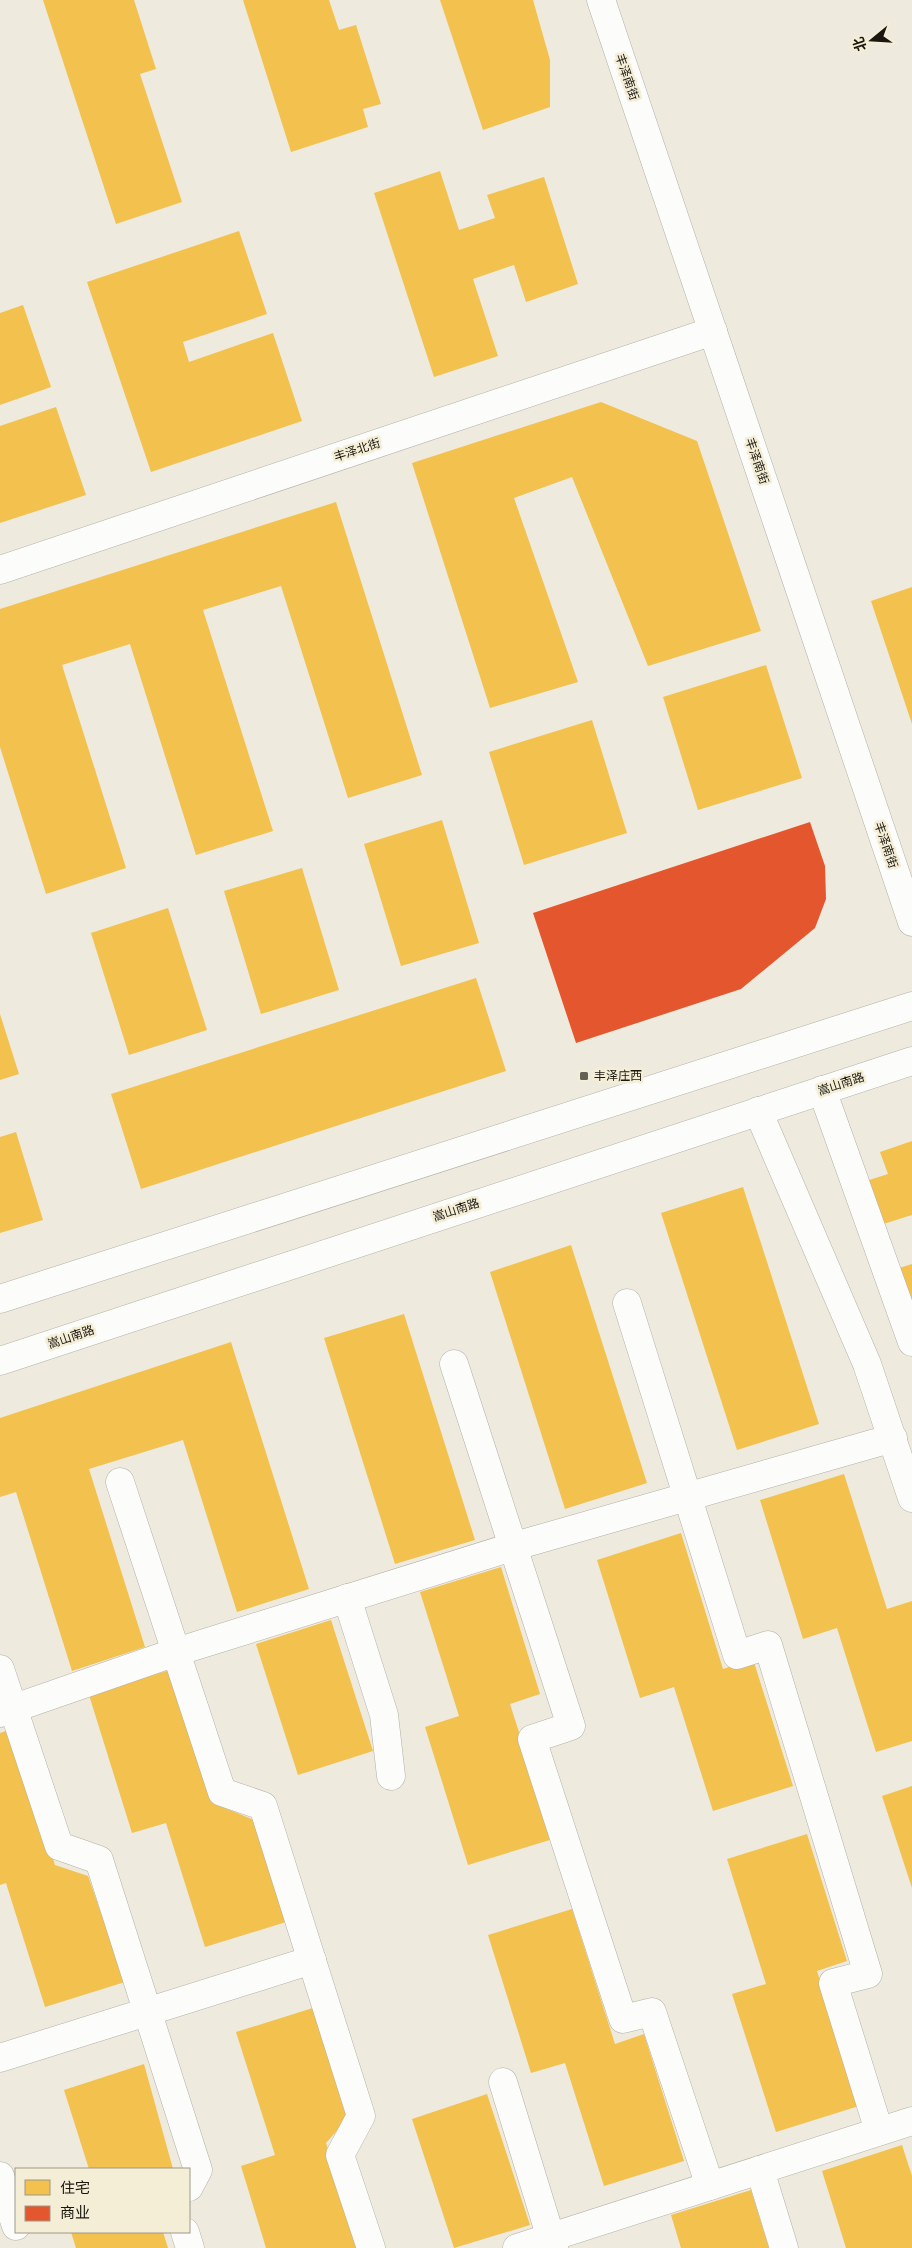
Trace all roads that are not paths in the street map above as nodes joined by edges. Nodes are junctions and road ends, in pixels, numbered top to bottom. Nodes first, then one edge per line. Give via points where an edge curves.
1 (602, 0) edge
2 (713, 331) junction
3 (0, 570) edge
4 (912, 922) edge
5 (912, 1006) edge
6 (912, 1061) edge
7 (822, 1090) junction
8 (758, 1111) junction
9 (0, 1298) edge
10 (627, 1303) dead end
11 (912, 1342) edge
12 (0, 1361) edge
13 (454, 1364) dead end
14 (893, 1438) junction
15 (120, 1482) dead end
16 (686, 1497) junction
17 (912, 1498) edge
18 (515, 1546) junction
19 (347, 1598) junction
20 (176, 1652) junction
21 (0, 1669) edge
22 (7, 1711) edge
23 (391, 1776) dead end
24 (312, 1960) junction
25 (147, 2012) junction
26 (0, 2058) edge
27 (503, 2082) dead end
28 (912, 2121) edge
29 (879, 2132) junction
30 (760, 2170) junction
31 (0, 2176) edge
32 (190, 2185) edge
33 (710, 2186) junction
34 (15, 2223) edge
35 (18, 2233) edge
36 (185, 2233) edge
37 (552, 2242) edge
38 (24, 2248) edge
39 (190, 2248) edge
40 (371, 2248) edge
41 (517, 2248) edge
42 (784, 2248) edge

1 - 2 street, 丰泽南街
2 - 3 street, 丰泽北街
2 - 4 street, 丰泽南街
5 - 9 street
6 - 7 street, 嵩山南路
7 - 8 street, 嵩山南路
7 - 11 street
8 - 12 street, 嵩山南路
8 - 14 street via 867,1364
10 - 16 street
13 - 18 street
14 - 16 street
14 - 17 street
15 - 20 street
16 - 18 street
16 - 29 street via 737,1655 768,1645 868,1974 833,1983
18 - 19 street
18 - 33 street via 571,1726 532,1739 623,2020 652,2012
19 - 20 street
19 - 23 street via 384,1715
20 - 22 street
20 - 24 street via 222,1792 262,1806
21 - 22 street
22 - 25 street via 59,1846 99,1860
24 - 25 street
24 - 40 street via 361,2116 340,2155
25 - 26 street
25 - 32 street via 198,2170
27 - 37 street
28 - 29 street
29 - 30 street
30 - 33 street
30 - 42 street
31 - 34 street
33 - 37 street
35 - 38 street
36 - 39 street
37 - 41 street

